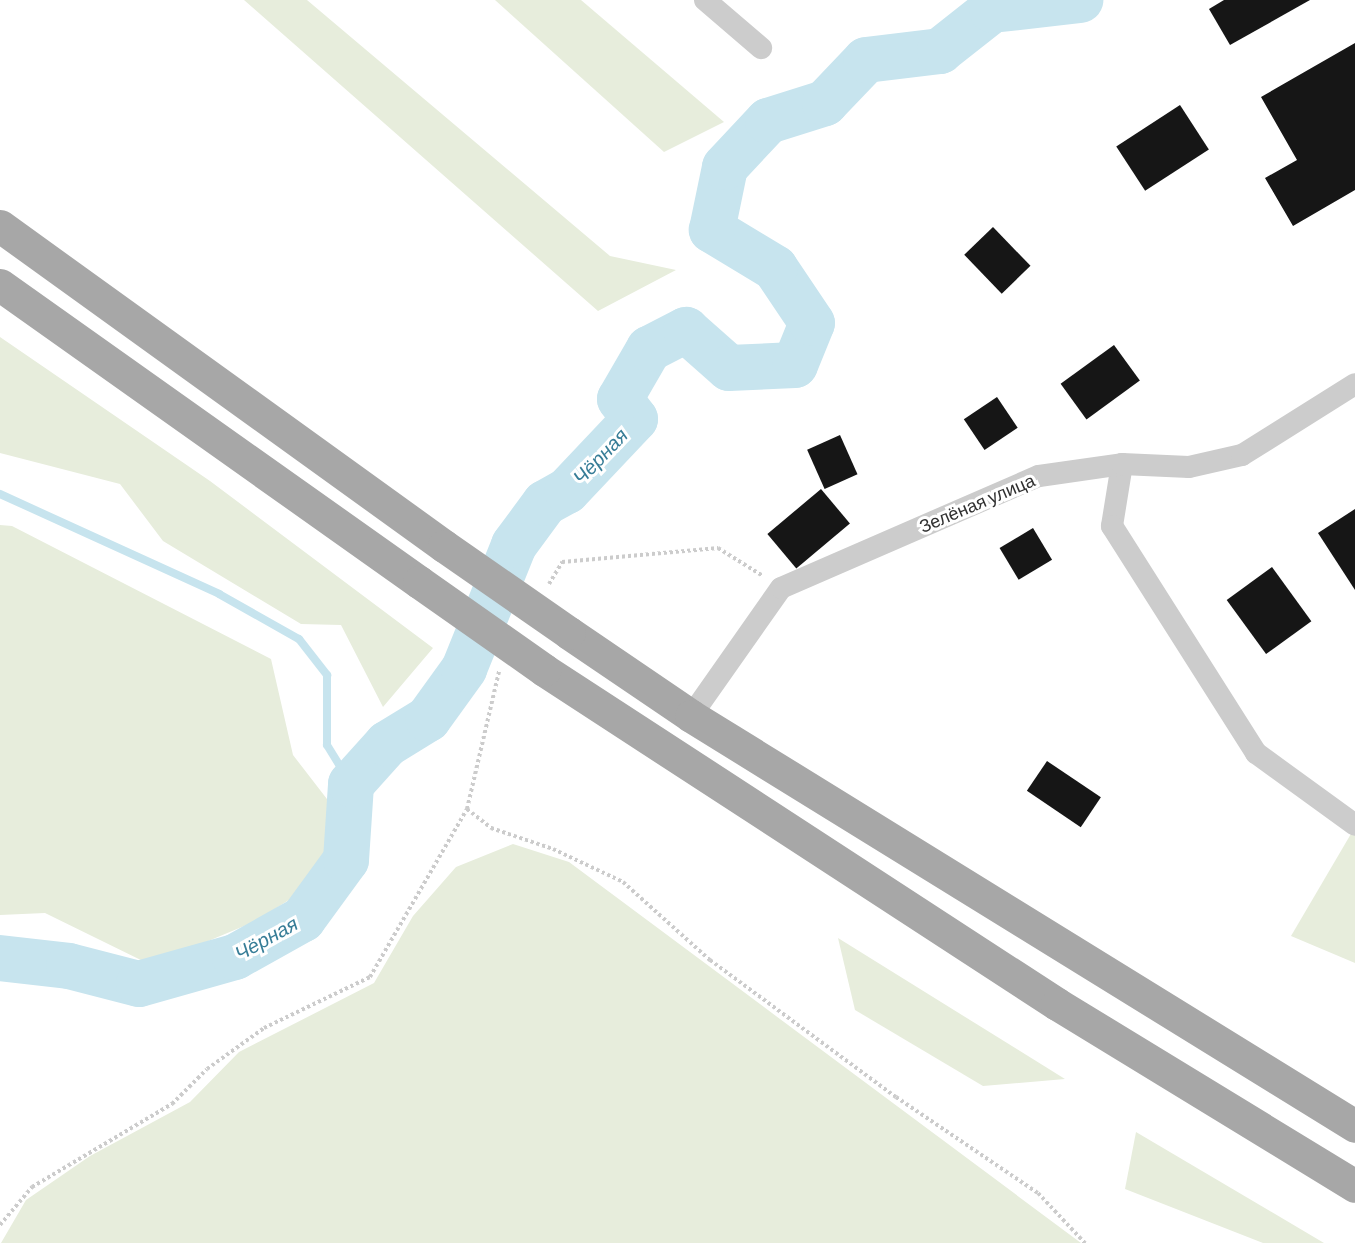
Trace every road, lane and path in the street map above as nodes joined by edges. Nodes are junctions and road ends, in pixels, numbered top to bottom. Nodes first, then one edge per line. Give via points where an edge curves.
1 (705, 0) edge
2 (761, 48) dead end
3 (0, 226) edge
4 (0, 285) edge
5 (1355, 384) edge
6 (1122, 464) junction
7 (781, 588) junction
8 (544, 592) dead end
9 (503, 663) dead end
10 (691, 716) junction
11 (467, 809) junction
12 (1355, 825) edge
13 (1355, 1126) edge
14 (1355, 1186) edge
15 (0, 1225) edge
16 (1085, 1243) edge

1 - 2 street
3 - 10 main road, bridge via 444,546
4 - 14 main road, bridge via 543,670 1057,1004
5 - 6 street, Зелёная улица via 1242,455 1189,467
6 - 7 street, Зелёная улица via 1039,476
6 - 12 street via 1112,526 1256,753
7 - 8 path via 718,548 562,562
7 - 10 street
9 - 11 path
10 - 13 main road
11 - 15 path via 370,977 264,1028 207,1070 172,1104 32,1187
11 - 16 path via 491,828 553,849 623,882 710,960 896,1097 1038,1193

